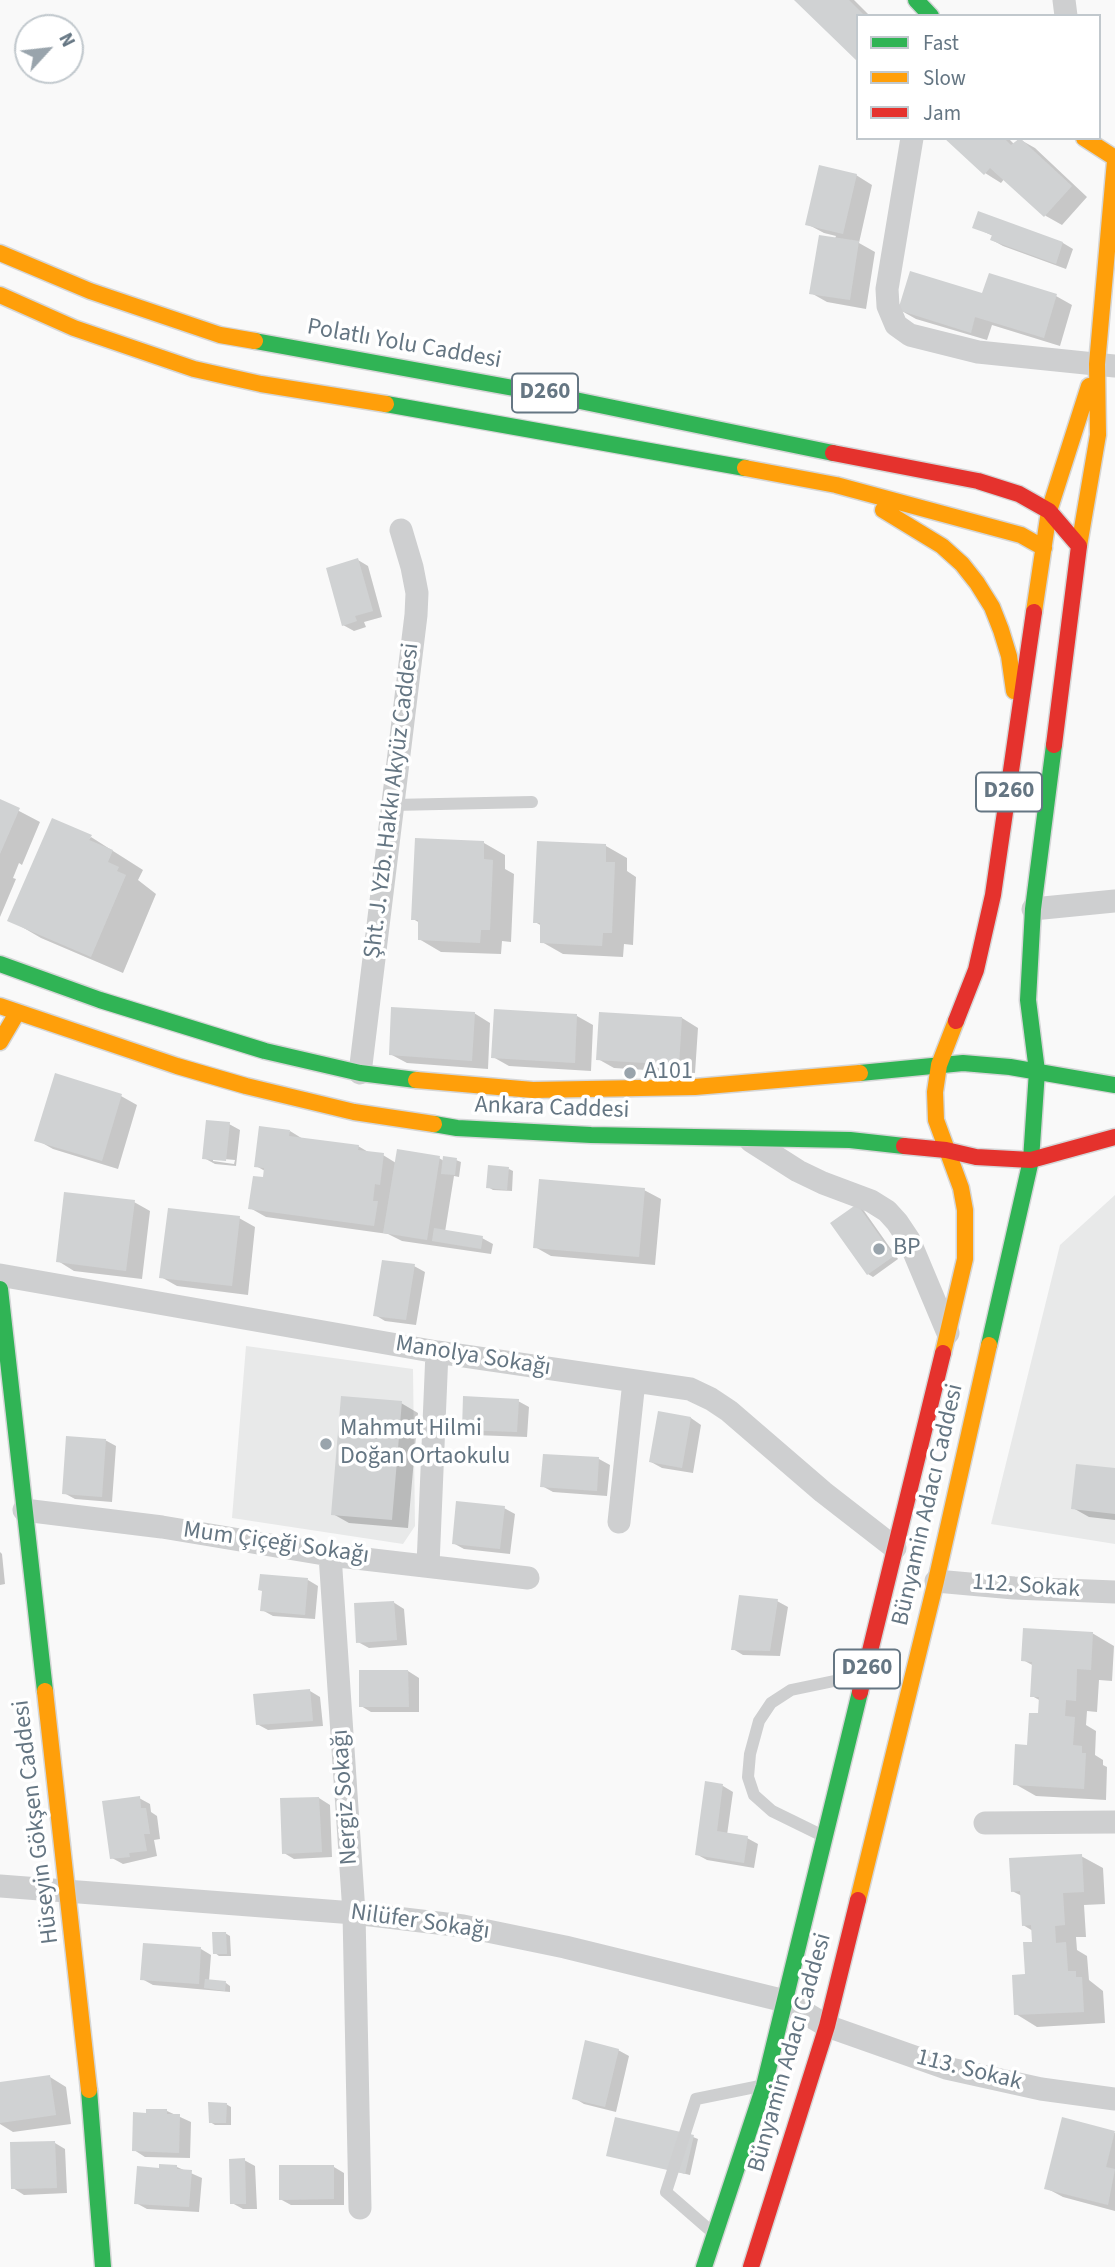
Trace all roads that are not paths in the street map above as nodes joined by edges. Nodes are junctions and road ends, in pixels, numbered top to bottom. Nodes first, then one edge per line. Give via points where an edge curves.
1 (916, 0) edge
2 (930, 14) edge
3 (1101, 136) edge
4 (912, 140) edge
5 (1087, 140) edge
6 (1115, 159) edge
7 (0, 253) edge
8 (0, 295) edge
9 (1106, 365) edge
10 (836, 485) junction
11 (1049, 511) junction
12 (401, 530) dead end
13 (1079, 545) junction
14 (1044, 548) junction
15 (1018, 725) junction
16 (532, 802) dead end
17 (393, 805) junction
18 (1115, 901) edge
19 (1033, 909) junction
20 (0, 964) edge
21 (0, 1006) edge
22 (18, 1013) junction
23 (0, 1042) edge
24 (939, 1065) junction
25 (1037, 1071) junction
26 (360, 1073) junction
27 (1115, 1085) edge
28 (1115, 1137) edge
29 (746, 1138) junction
30 (946, 1150) junction
31 (1031, 1160) junction
32 (0, 1275) edge
33 (0, 1289) edge
34 (948, 1333) junction
35 (437, 1352) junction
36 (634, 1381) junction
37 (8, 1426) edge
38 (24, 1510) junction
39 (619, 1522) dead end
40 (895, 1549) junction
41 (330, 1555) junction
42 (428, 1565) junction
43 (528, 1578) dead end
44 (936, 1581) junction
45 (1115, 1592) edge
46 (865, 1675) junction
47 (1115, 1822) edge
48 (985, 1823) dead end
49 (825, 1837) junction
50 (0, 1886) edge
51 (68, 1890) junction
52 (354, 1913) junction
53 (785, 2001) junction
54 (827, 2026) junction
55 (764, 2086) junction
56 (1115, 2099) edge
57 (360, 2207) dead end
58 (715, 2235) junction
59 (103, 2267) edge
60 (704, 2267) edge
61 (751, 2267) edge

1 - 2 main road
3 - 6 street
4 - 9 street via 887,289 896,325 910,335 978,352
5 - 6 main road
6 - 9 main road
7 - 11 main road, Polatlı Yolu Caddesi / D260 via 90,291 220,335 517,388 978,481 1018,494
8 - 10 main road, D260 via 74,328 194,369
9 - 11 main road via 1064,459
9 - 13 main road
10 - 14 main road via 1021,535
10 - 15 main road, D260 via 942,546 977,583 1002,630
11 - 13 main road, Polatlı Yolu Caddesi / D260
11 - 14 main road, D260
12 - 17 street, Şht. J. Yzb. Hakkı Akyüz Caddesi via 417,593
13 - 19 main road, D260
14 - 15 main road, D260
15 - 24 main road, D260 via 983,941
16 - 17 lane
17 - 26 street, Şht. J. Yzb. Hakkı Akyüz Caddesi
18 - 19 street
19 - 25 main road, D260 via 1028,1000
20 - 26 main road, Ankara Caddesi via 265,1051
21 - 22 main road, Ankara Caddesi
22 - 23 main road
22 - 29 main road, Ankara Caddesi via 246,1086 418,1123 484,1130
24 - 25 main road, Ankara Caddesi via 986,1064
24 - 26 main road, Ankara Caddesi via 784,1081 622,1090 495,1089
24 - 30 main road, D260 via 936,1120
25 - 27 main road, Ankara Caddesi
25 - 31 main road, Bünyamin Adacı Caddesi / D260
28 - 31 main road, Ankara Caddesi
29 - 30 main road, Ankara Caddesi via 850,1140
29 - 34 street via 798,1171 887,1211 909,1240
30 - 31 main road, Ankara Caddesi via 991,1159
30 - 34 main road, D260 via 961,1188 966,1232 965,1259
31 - 44 main road, Bünyamin Adacı Caddesi / D260
32 - 35 street, Manolya Sokağı
33 - 37 main road, Hüseyin Gökşen Caddesi
34 - 40 main road, D260
35 - 36 street, Manolya Sokağı
35 - 42 street
36 - 39 street
36 - 40 street, Manolya Sokağı via 690,1389 711,1399
37 - 38 main road, Hüseyin Gökşen Caddesi
38 - 41 street, Mum Çiçeği Sokağı
38 - 51 main road, Hüseyin Gökşen Caddesi
40 - 46 main road, D260
41 - 42 street, Mum Çiçeği Sokağı
41 - 52 street, Nergiz Sokağı
42 - 43 street, Mum Çiçeği Sokağı
44 - 45 street, 112. Sokak
44 - 54 main road, Bünyamin Adacı Caddesi / D260
46 - 49 main road, D260
46 - 49 lane via 791,1690 771,1703 759,1721 750,1754 748,1777 754,1795 772,1811
47 - 48 street
49 - 53 main road, D260
50 - 51 street, Nilüfer Sokağı
51 - 52 street, Nilüfer Sokağı
51 - 59 main road, Hüseyin Gökşen Caddesi
52 - 53 street, Nilüfer Sokağı via 463,1926
52 - 57 street, Nergiz Sokağı
53 - 54 street, Nilüfer Sokağı
53 - 55 main road, D260
54 - 56 street, 113. Sokak via 946,2068
54 - 61 main road, Bünyamin Adacı Caddesi / D260
55 - 58 main road, D260
55 - 58 lane via 696,2099 666,2192
58 - 60 main road, D260

